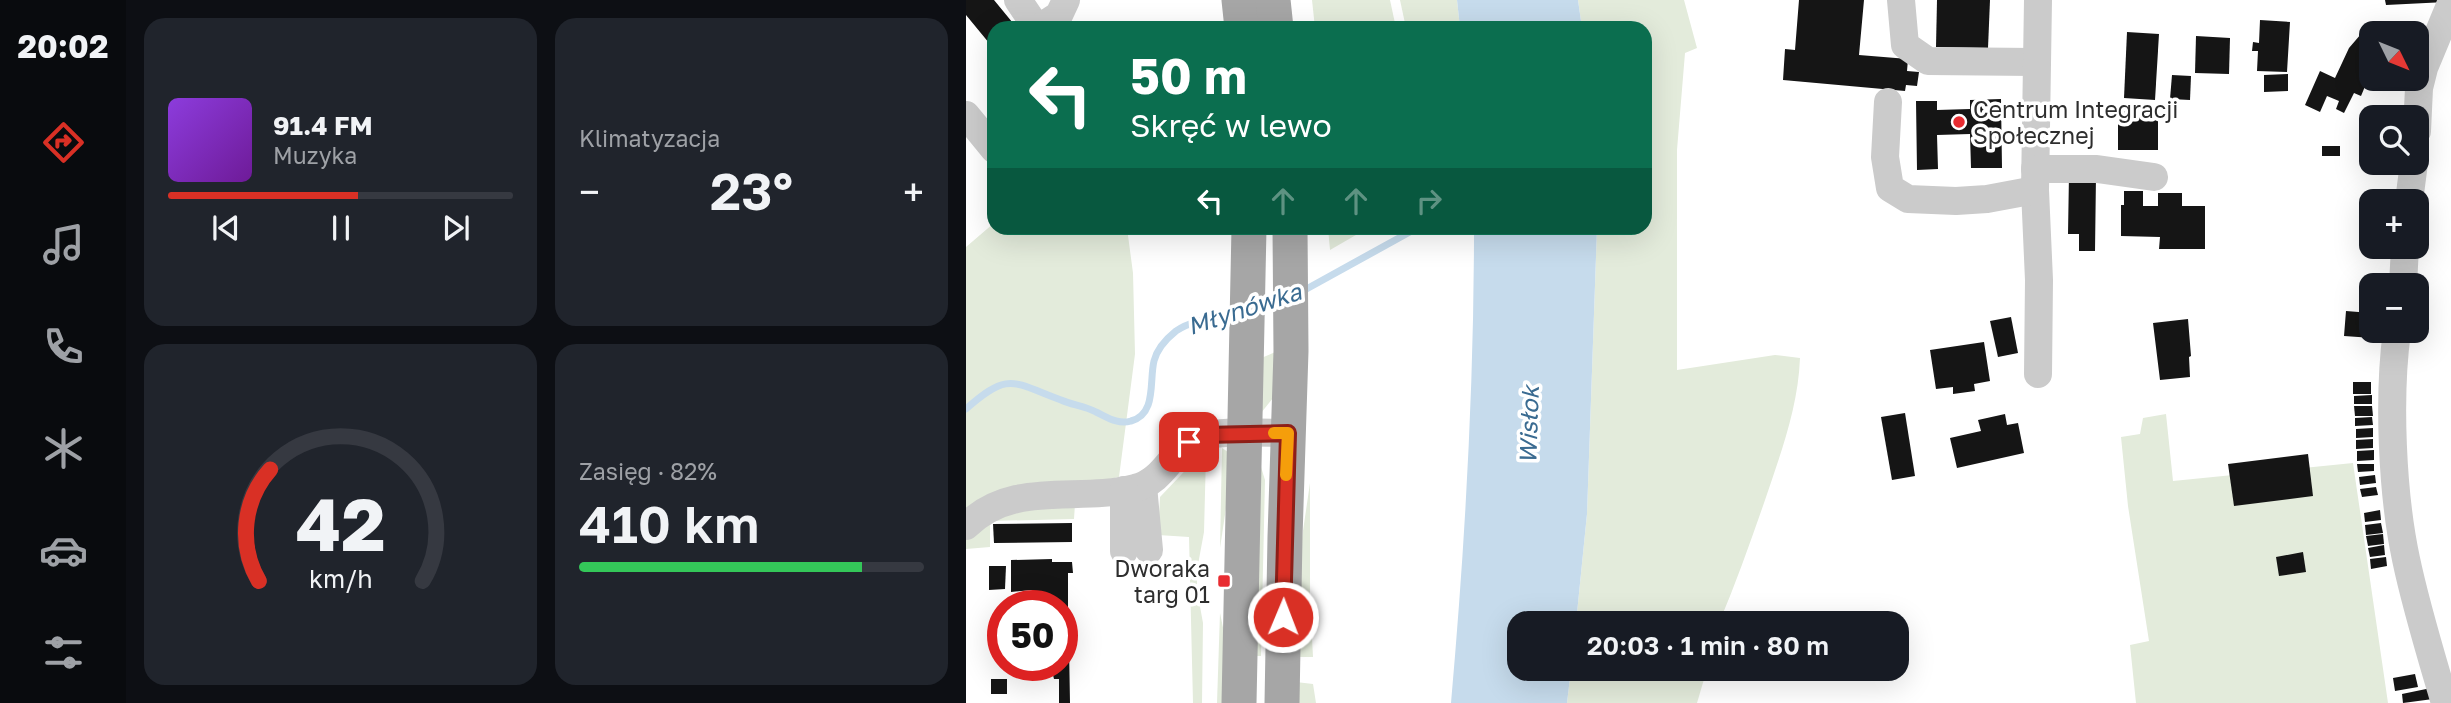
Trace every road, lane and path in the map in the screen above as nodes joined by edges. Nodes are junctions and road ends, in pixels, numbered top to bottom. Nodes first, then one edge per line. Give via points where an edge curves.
1 (1018, 0) edge
2 (1066, 0) edge
3 (1239, 0) edge
4 (1273, 0) edge
5 (1901, 0) edge
6 (2038, 0) edge
7 (2451, 3) edge
8 (1033, 21) edge
9 (1049, 21) edge
10 (1241, 21) edge
11 (1275, 21) edge
12 (2036, 62) junction
13 (1888, 102) dead end
14 (2418, 105) edge
15 (966, 116) edge
16 (987, 141) edge
17 (2154, 177) dead end
18 (2035, 189) junction
19 (1290, 236) edge
20 (1249, 242) edge
21 (2396, 343) edge
22 (2038, 374) dead end
23 (1245, 433) junction
24 (1288, 433) junction
25 (1133, 488) junction
26 (966, 526) edge
27 (1136, 551) dead end
28 (1239, 703) edge
29 (1282, 703) edge
30 (2445, 703) edge

1 - 8 street
2 - 9 street via 1059,15
3 - 10 main road
4 - 11 main road
5 - 12 street via 1905,45 1928,61
6 - 12 street
7 - 14 street via 2424,68
12 - 18 street
13 - 18 street via 1885,157 1890,187 1908,199 1987,199
15 - 16 street
17 - 18 street via 2097,169
18 - 22 street
19 - 24 main road
20 - 23 main road
21 - 30 street via 2397,497 2406,559
23 - 24 street
23 - 25 street via 1198,437 1157,478
23 - 28 main road
24 - 29 main road
25 - 26 street via 1018,498 997,503
25 - 27 street

